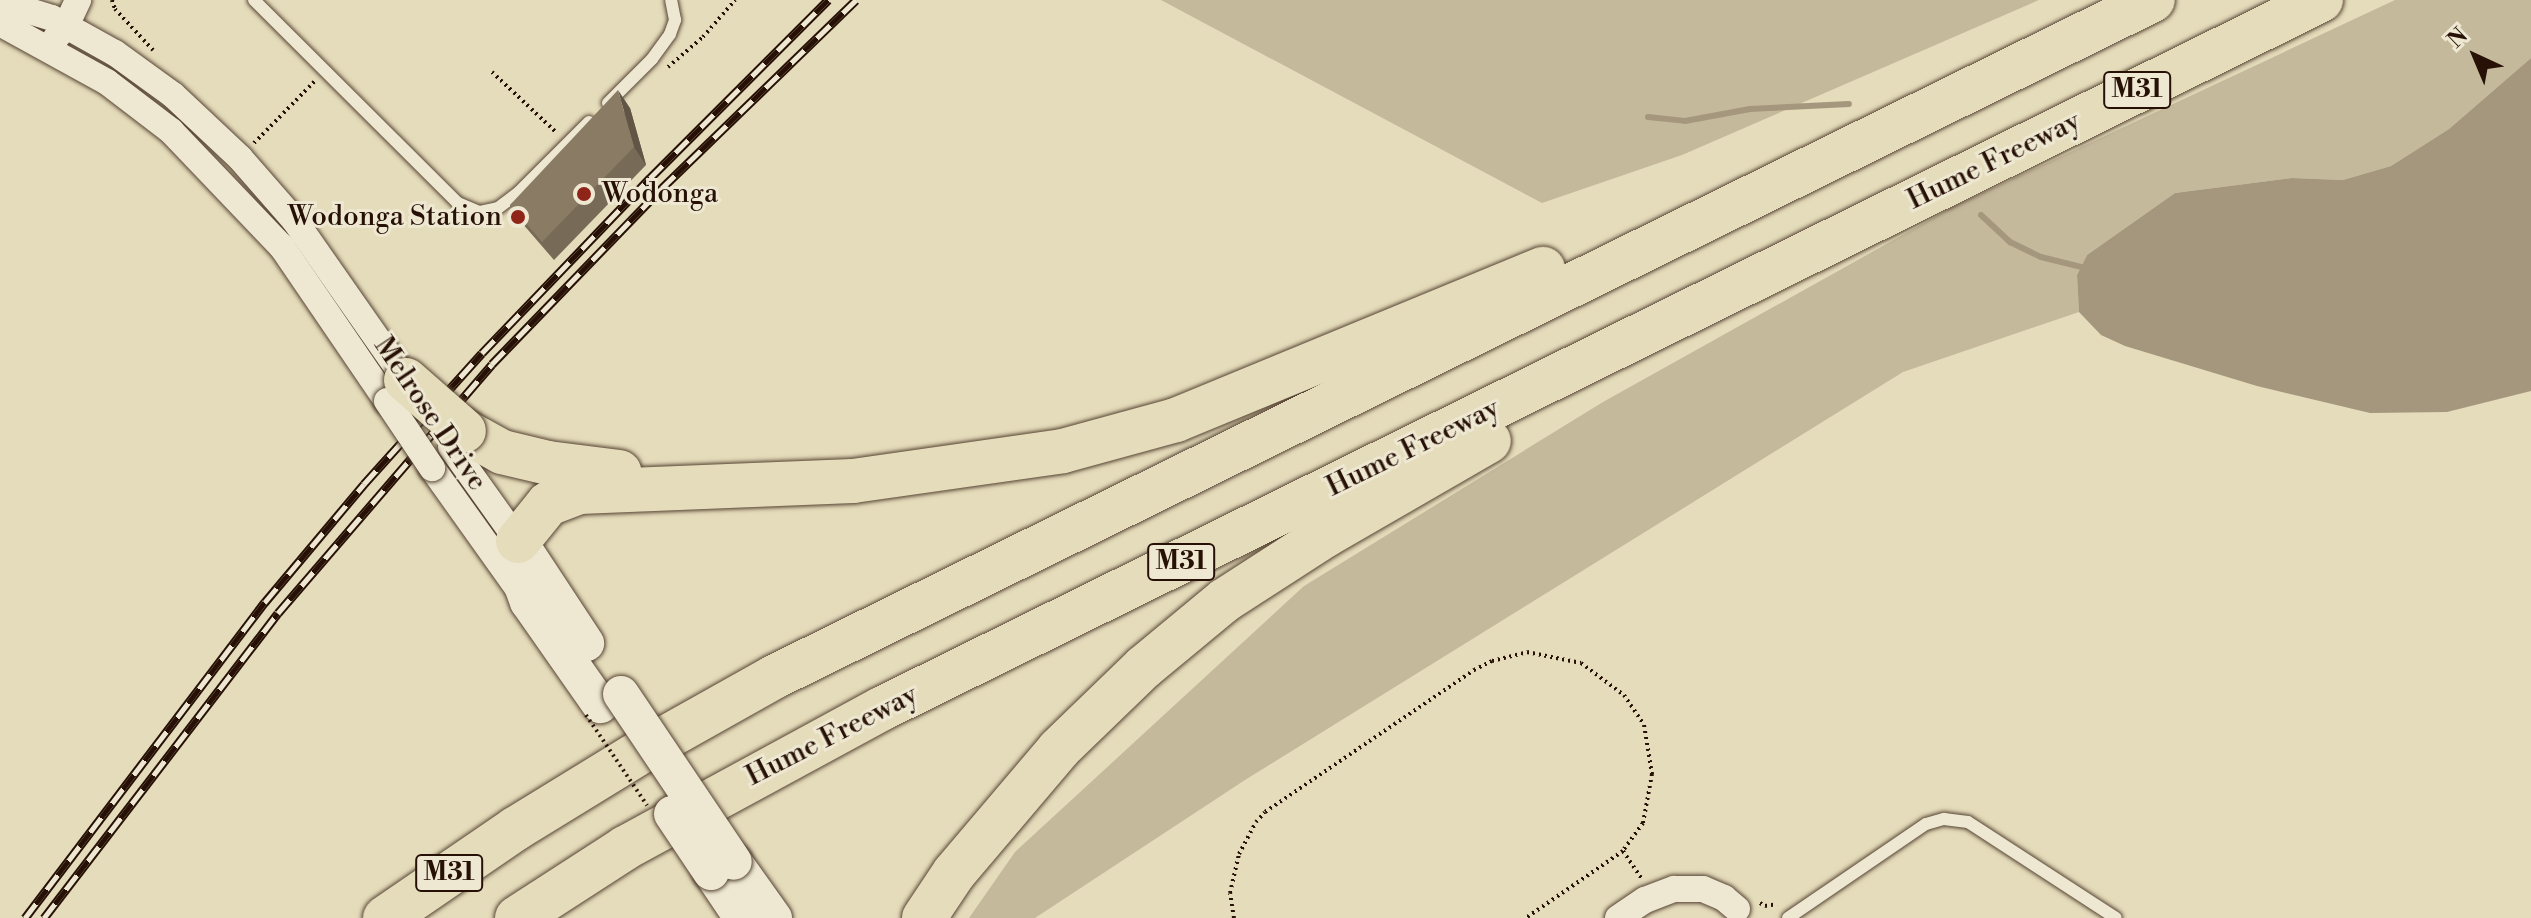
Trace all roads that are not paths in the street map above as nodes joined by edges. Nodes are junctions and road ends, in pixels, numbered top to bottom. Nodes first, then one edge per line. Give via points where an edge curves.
1 (78, 0) edge
2 (671, 0) edge
3 (2153, 0) edge
4 (2321, 0) edge
5 (255, 1) edge
6 (0, 2) edge
7 (0, 23) edge
8 (66, 26) junction
9 (2060, 46) junction
10 (48, 48) junction
11 (1620, 347) junction
12 (397, 390) junction
13 (458, 439) junction
14 (738, 483) junction
15 (518, 541) junction
16 (528, 602) junction
17 (602, 705) junction
18 (723, 867) junction
19 (954, 873) junction
20 (1743, 907) edge
21 (385, 918) edge
22 (517, 918) edge
23 (742, 918) edge
24 (774, 918) edge
25 (905, 918) edge
26 (924, 918) edge
27 (1618, 918) edge
28 (1788, 918) edge
29 (2116, 918) edge

1 - 8 street
2 - 5 lane via 675,20 652,59 519,192 498,208 479,212 458,203
3 - 9 highway, M31
4 - 11 highway, Hume Freeway / M31
6 - 8 street, Melrose Drive
7 - 10 street, Melrose Drive
8 - 10 street
8 - 12 street, Melrose Drive via 173,95 240,158 319,252
9 - 14 highway via 1176,420 1063,451 960,468 853,481
9 - 21 highway, M31 via 774,677 528,821
10 - 12 street, Melrose Drive via 107,82 171,131 247,208
11 - 19 highway via 1572,393 1326,535 1225,600 1144,667 1059,749
11 - 22 highway, Hume Freeway / M31 via 757,774 625,848
12 - 13 highway, bridge
12 - 16 street, Melrose Drive, bridge via 432,468
13 - 14 highway via 548,463
13 - 15 street, Melrose Drive
14 - 15 highway via 571,494 543,508
15 - 16 main road via 517,572
15 - 17 main road, Melrose Drive
16 - 17 main road, Melrose Drive
17 - 18 main road, Melrose Drive, bridge
18 - 23 main road, Melrose Drive
18 - 24 main road, Melrose Drive
19 - 25 highway
19 - 26 highway
20 - 27 street via 1703,889 1674,889
28 - 29 lane via 1926,824 1944,819 1968,822

